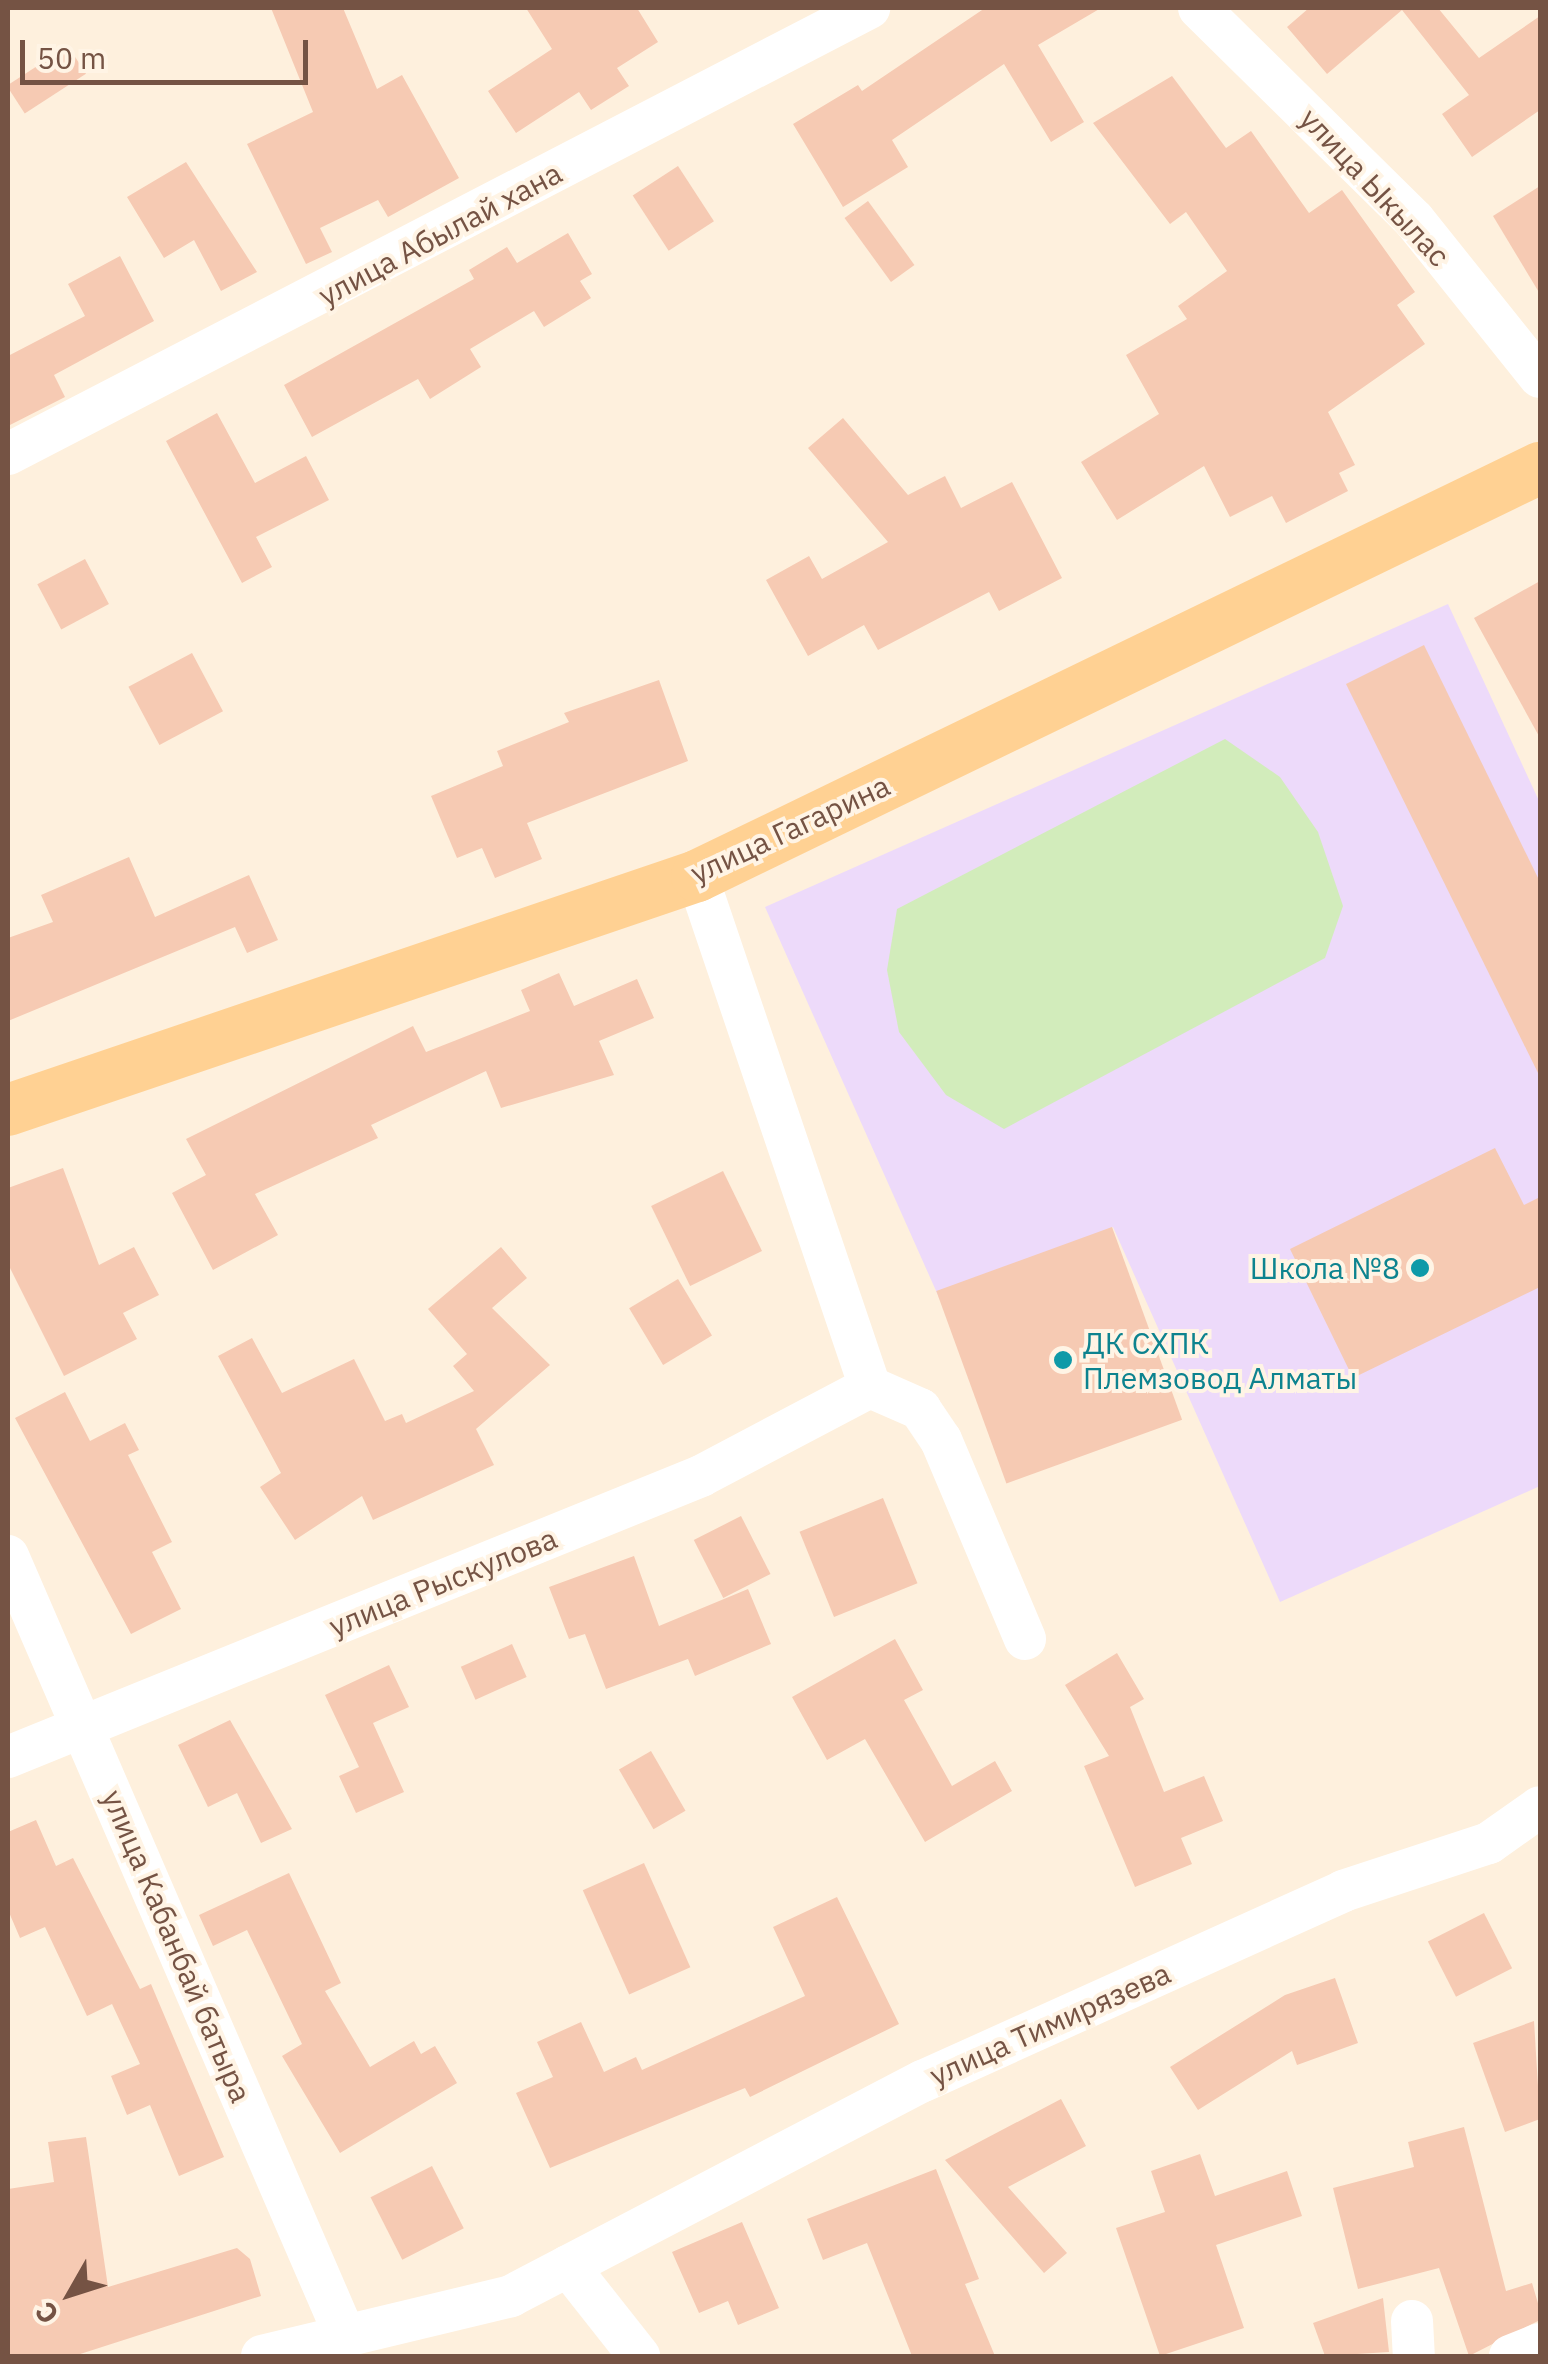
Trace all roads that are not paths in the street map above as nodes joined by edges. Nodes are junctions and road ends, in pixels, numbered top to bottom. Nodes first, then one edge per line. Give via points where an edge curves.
1 (869, 8) edge
2 (1198, 8) edge
3 (1540, 378) edge
4 (8, 454) edge
5 (1540, 468) edge
6 (697, 876) junction
7 (8, 1110) edge
8 (870, 1387) junction
9 (8, 1556) edge
10 (1024, 1639) dead end
11 (83, 1728) junction
12 (8, 1758) edge
13 (1540, 1807) edge
14 (568, 2266) junction
15 (345, 2336) junction
16 (1540, 2344) edge
17 (262, 2356) edge
18 (639, 2356) edge
19 (1510, 2356) edge

1 - 4 street, улица Абылай хана
2 - 3 street, улица Ыкылас via 1414,220
5 - 6 main road, улица Гагарина
6 - 7 main road, улица Гагарина
6 - 8 street
8 - 10 street via 920,1409 941,1440
8 - 11 street, улица Рыскулова via 700,1476
9 - 11 street, улица Кабанбай батыра
11 - 12 street, улица Рыскулова
11 - 15 street, улица Кабанбай батыра
13 - 14 street, улица Тимирязева via 1488,1843 1343,1891 923,2081
14 - 15 street, улица Тимирязева via 511,2296
14 - 18 street
15 - 17 street, улица Тимирязева
16 - 19 street

